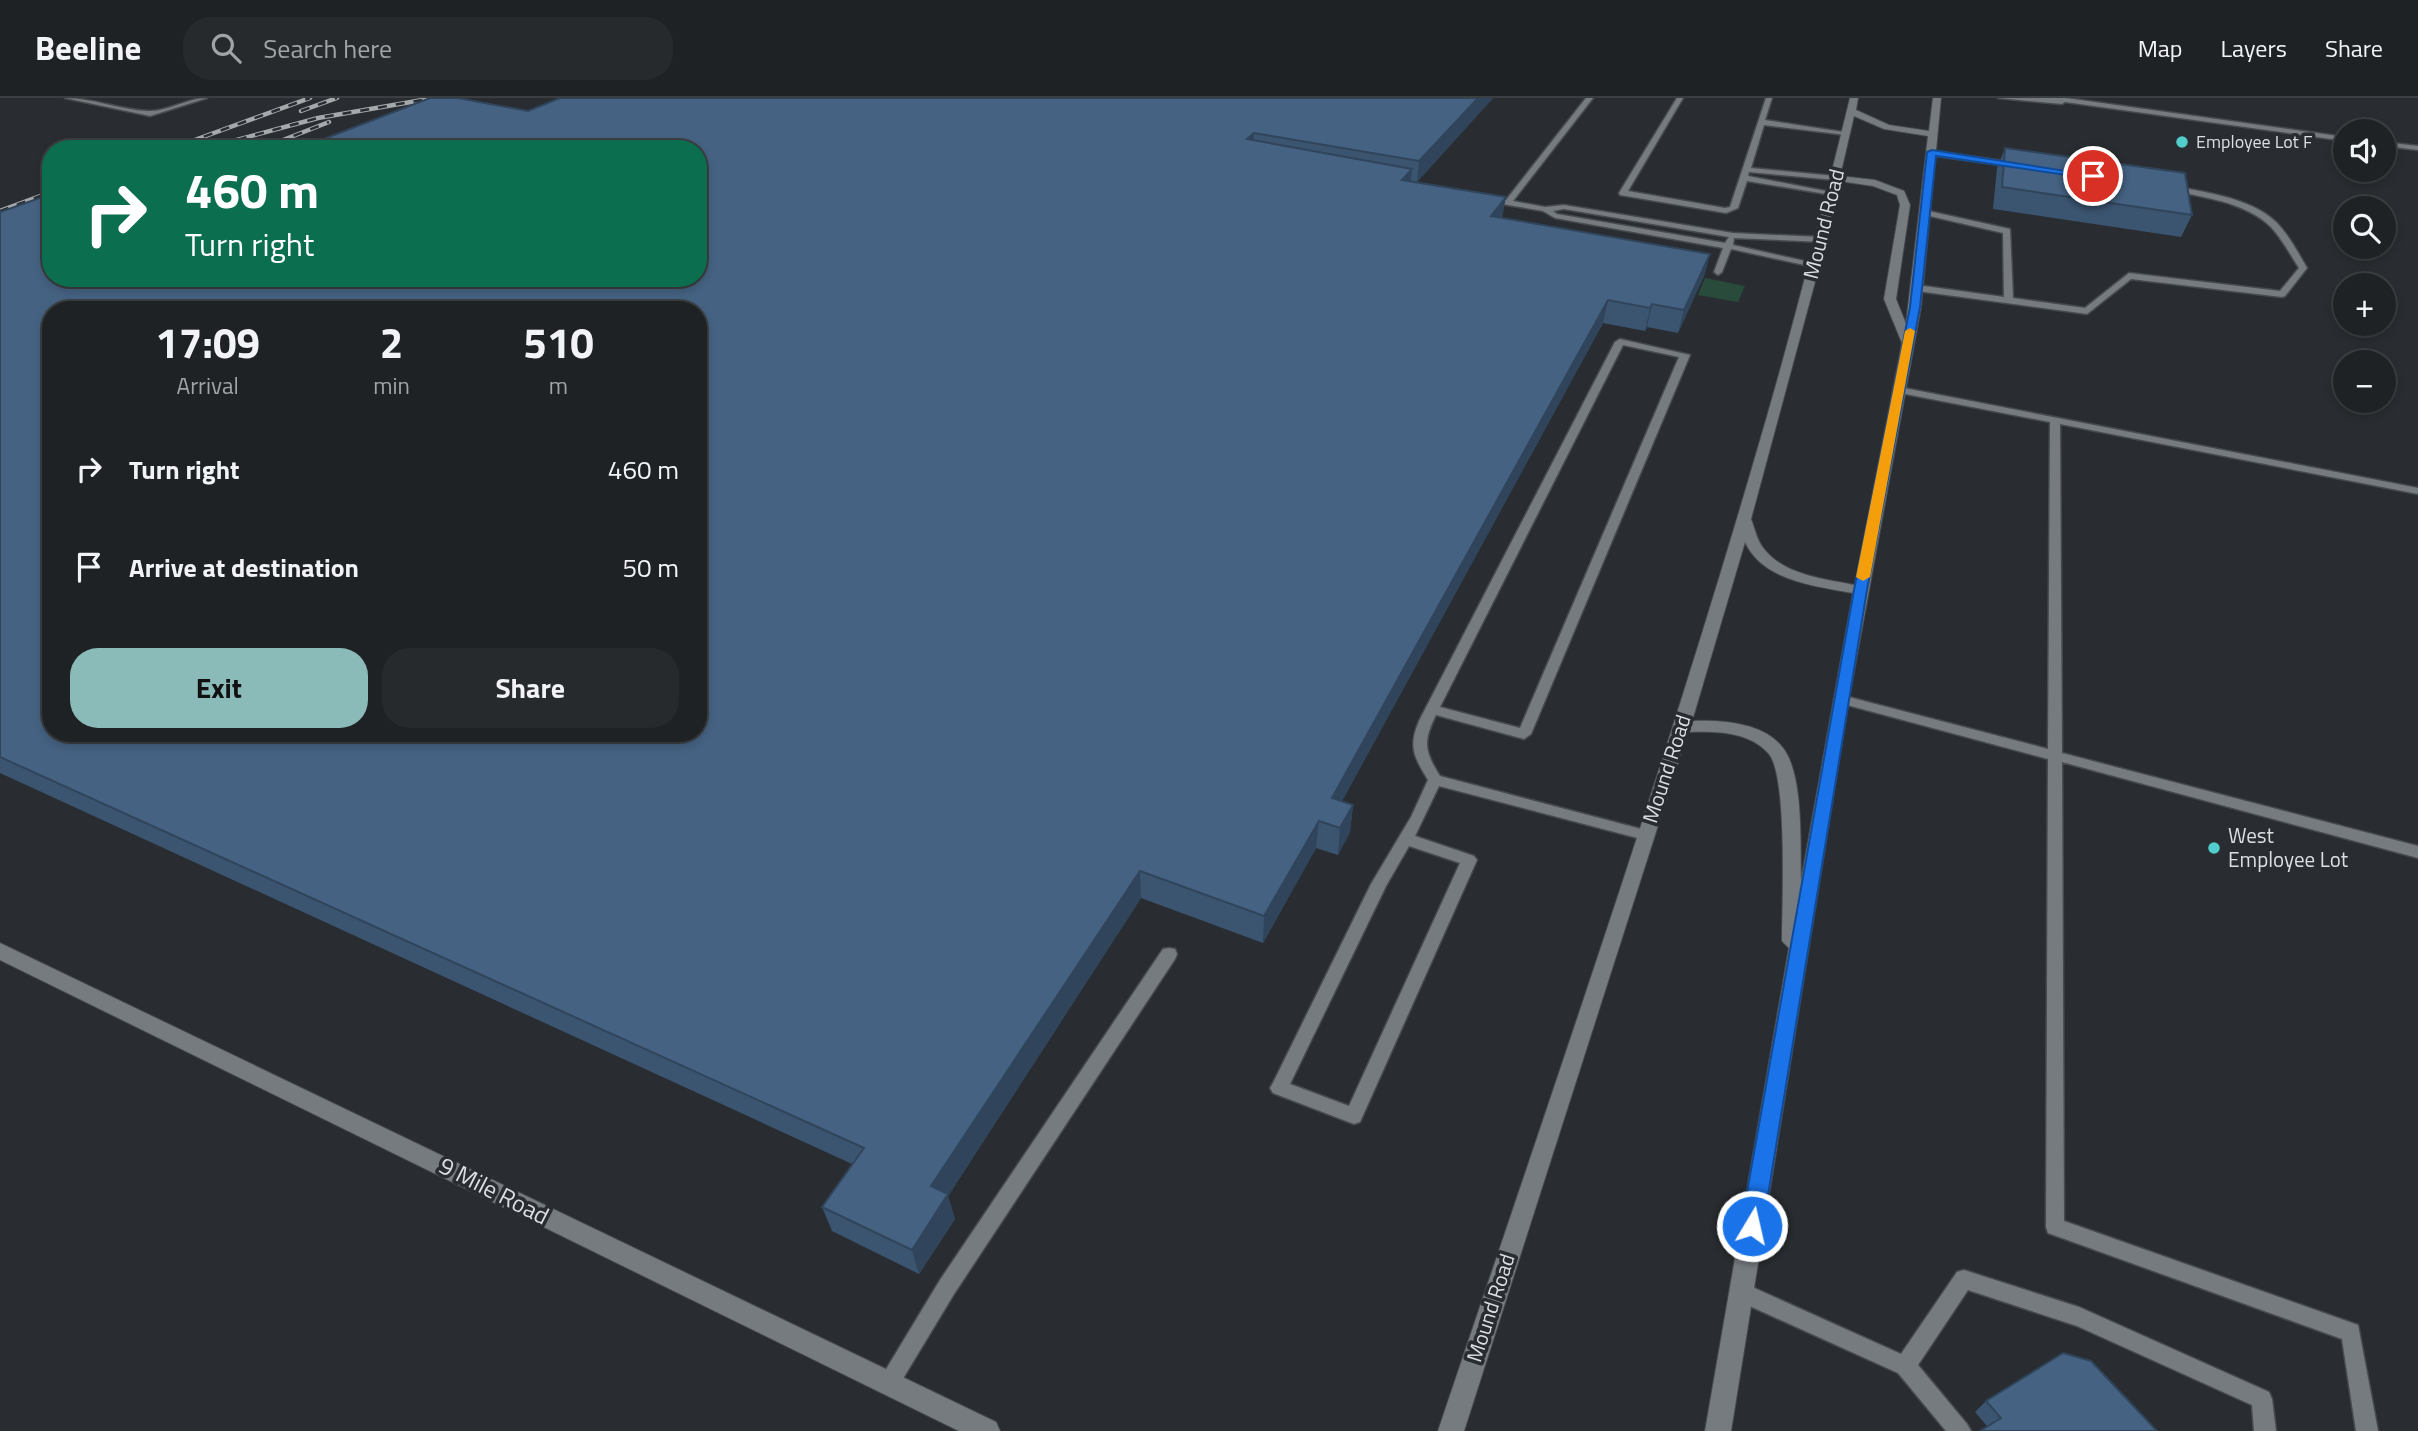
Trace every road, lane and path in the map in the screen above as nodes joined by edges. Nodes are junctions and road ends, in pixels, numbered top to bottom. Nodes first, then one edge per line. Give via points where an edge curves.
1 (68, 98) edge
2 (204, 98) edge
3 (1590, 98) edge
4 (1681, 98) edge
5 (1769, 98) edge
6 (1854, 98) edge
7 (1937, 98) edge
8 (2001, 98) edge
9 (2051, 98) edge
10 (2068, 102) junction
11 (1851, 111) junction
12 (1763, 118) junction
13 (1847, 129) junction
14 (1934, 134) junction
15 (2333, 137) edge
16 (2396, 145) edge
17 (2418, 148) edge
18 (1932, 152) junction
19 (2027, 166) edge
20 (1746, 169) junction
21 (1744, 178) junction
22 (1835, 178) junction
23 (2159, 186) edge
24 (1832, 193) junction
25 (1481, 198) edge
26 (1508, 202) junction
27 (1545, 209) junction
28 (1924, 212) junction
29 (1615, 216) junction
30 (1609, 226) junction
31 (1733, 235) junction
32 (1821, 240) junction
33 (1728, 246) junction
34 (1815, 266) junction
35 (1718, 272) dead end
36 (1916, 288) junction
37 (2009, 302) junction
38 (1908, 343) junction
39 (1899, 390) junction
40 (2055, 421) junction
41 (2418, 491) edge
42 (1745, 520) junction
43 (1860, 590) junction
44 (1841, 699) junction
45 (1432, 709) junction
46 (1681, 727) junction
47 (2056, 756) junction
48 (1435, 780) junction
49 (1646, 835) junction
50 (1406, 839) junction
51 (2418, 852) edge
52 (0, 951) edge
53 (1169, 954) dead end
54 (1793, 980) junction
55 (1741, 1292) junction
56 (1905, 1366) junction
57 (889, 1383) junction
58 (987, 1431) edge
59 (1451, 1431) edge
60 (1718, 1431) edge
61 (1960, 1431) edge
62 (2264, 1431) edge
63 (2367, 1431) edge

1 - 2 lane via 150,114
3 - 26 lane
4 - 21 lane via 1623,193 1731,211
5 - 12 lane
6 - 11 main road, Mound Road
7 - 14 main road
8 - 10 lane
9 - 10 lane
10 - 15 lane
11 - 13 main road, Mound Road
11 - 14 main road via 1887,127
12 - 13 lane
12 - 20 lane
13 - 22 main road, Mound Road
14 - 18 main road
16 - 17 lane
18 - 19 lane
18 - 28 main road
20 - 21 lane
20 - 22 lane
21 - 24 lane
22 - 24 main road, Mound Road
22 - 38 main road via 1875,183 1901,193 1905,205 1890,299
23 - 37 lane via 2198,192 2264,217 2282,234 2303,268 2282,294 2129,276 2087,311
24 - 32 main road, Mound Road
25 - 26 lane
26 - 27 lane
27 - 29 lane via 1564,207
27 - 30 lane via 1576,224
28 - 36 main road
28 - 37 lane via 2007,232
29 - 30 lane
29 - 31 lane
30 - 33 lane
31 - 32 lane
31 - 33 lane
32 - 34 main road, Mound Road
33 - 34 lane
33 - 35 lane
34 - 42 main road, Mound Road
36 - 37 lane
36 - 38 main road
38 - 39 main road
39 - 40 lane
39 - 43 main road
40 - 41 lane
40 - 47 lane
42 - 43 main road via 1758,552 1780,569
42 - 46 main road, Mound Road
43 - 44 main road
44 - 47 lane
44 - 54 main road
45 - 45 lane via 1620,342 1685,355 1524,734
45 - 48 lane via 1417,738 1421,757
46 - 49 main road, Mound Road
46 - 54 main road via 1730,728 1766,743 1783,761
47 - 51 lane
47 - 63 lane via 2055,1227 2351,1332
48 - 49 lane
48 - 50 lane
49 - 59 main road, Mound Road
50 - 50 lane via 1379,884 1279,1088 1353,1116 1469,860
52 - 57 main road, 9 Mile Road
53 - 57 lane via 947,1287
54 - 55 main road
55 - 56 lane
55 - 60 main road
56 - 61 lane
56 - 62 lane via 1964,1279 2079,1317 2262,1399
57 - 58 main road, 9 Mile Road

